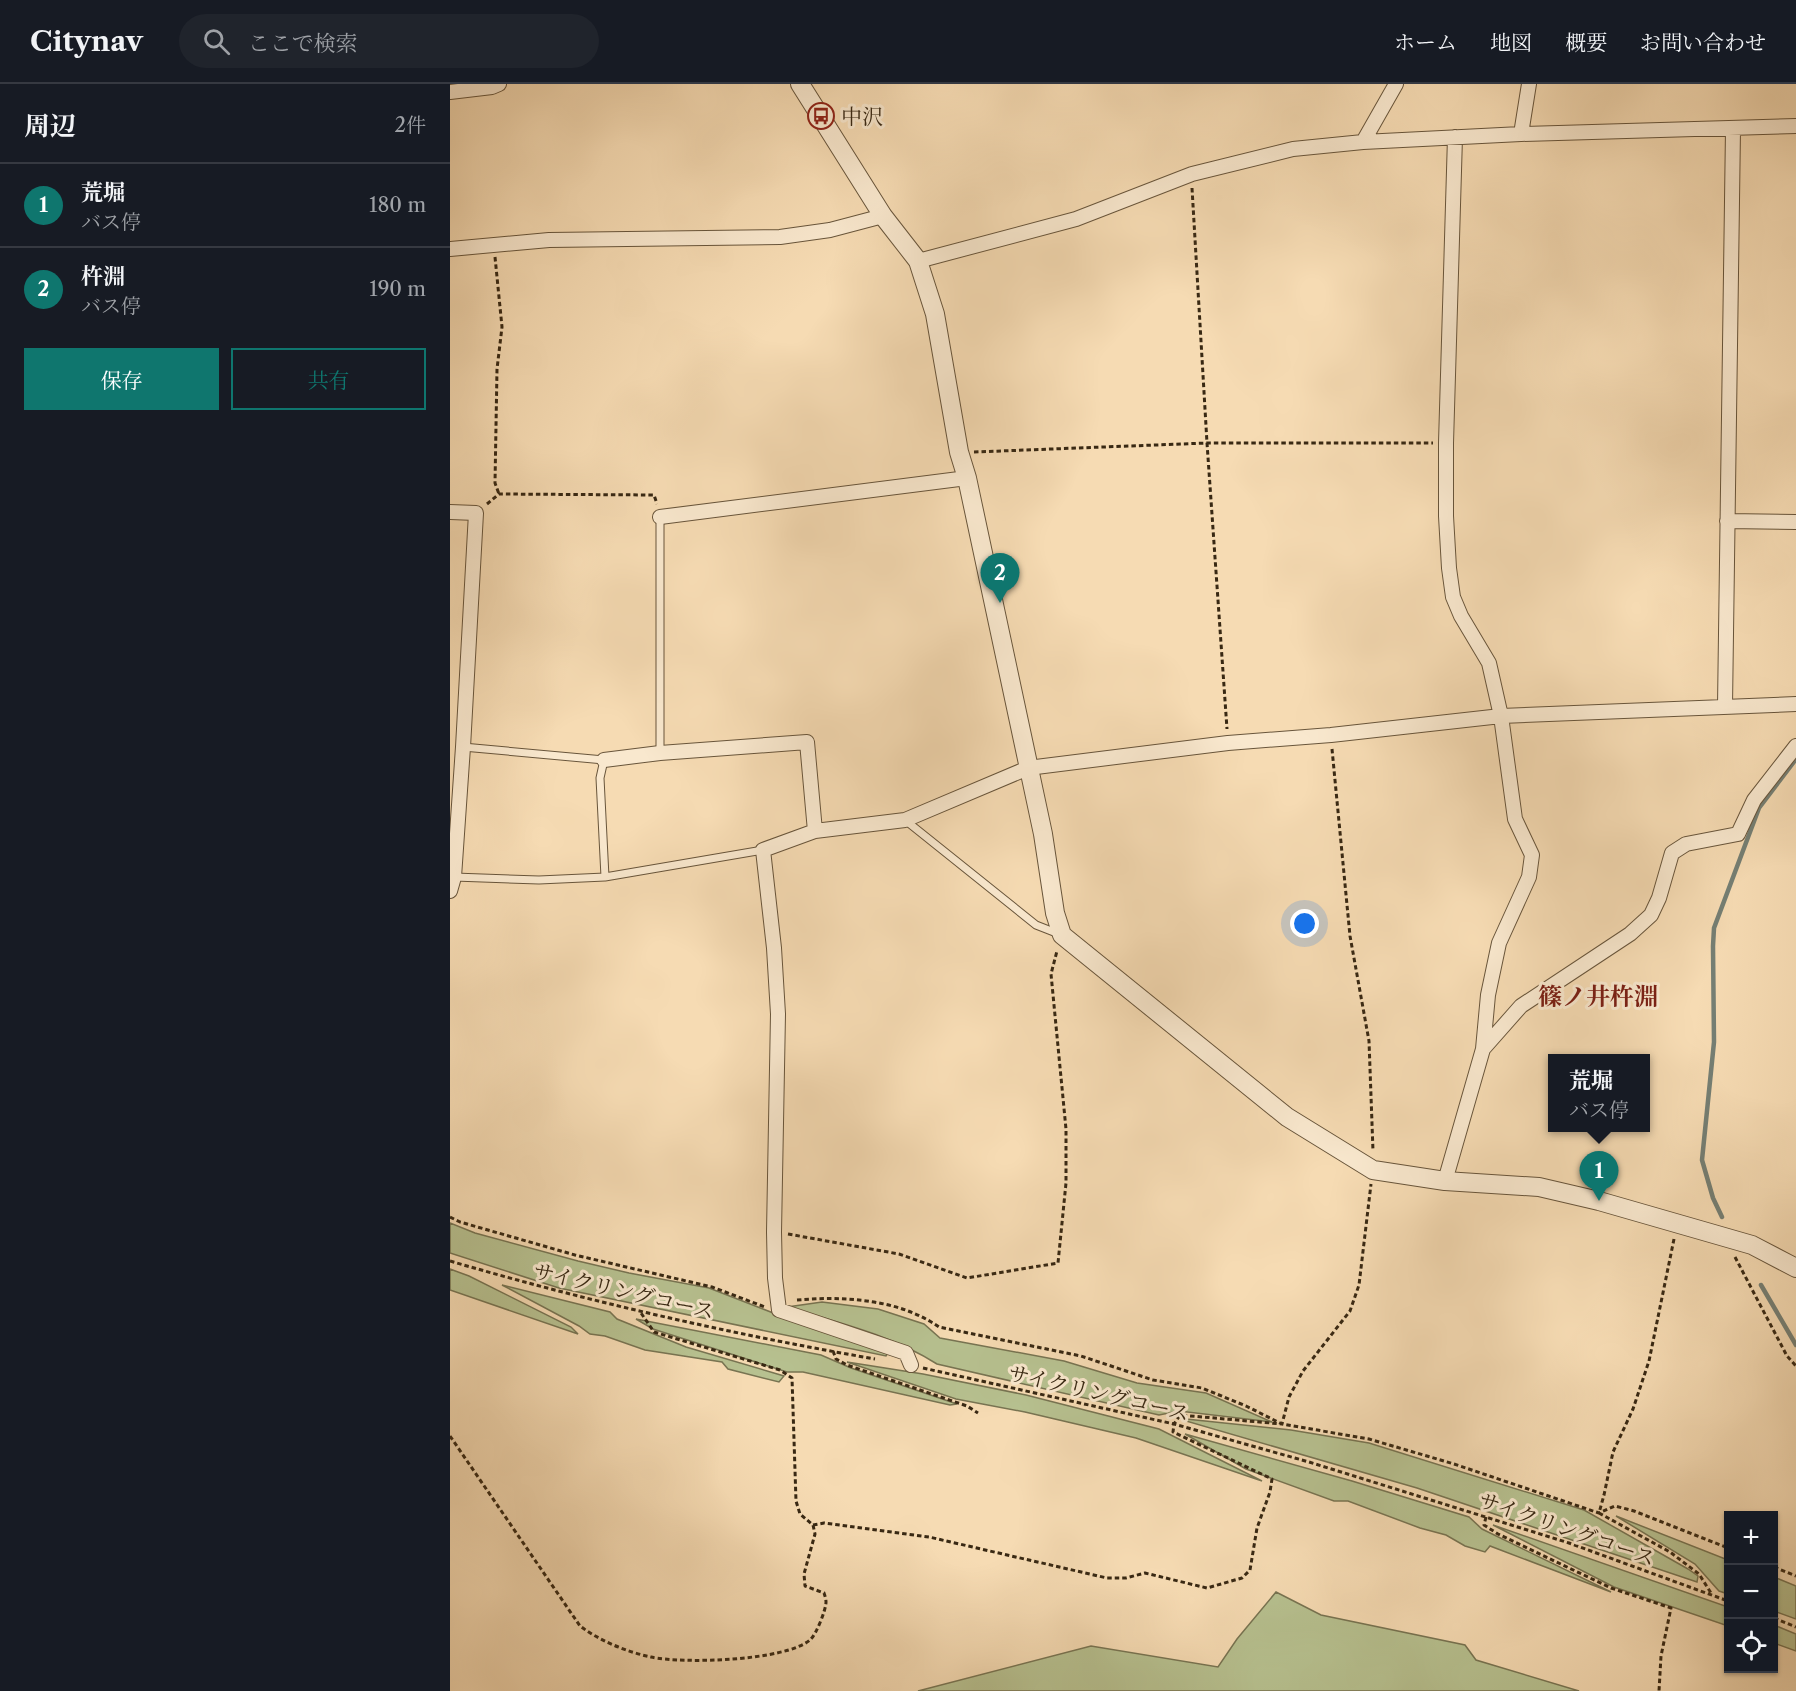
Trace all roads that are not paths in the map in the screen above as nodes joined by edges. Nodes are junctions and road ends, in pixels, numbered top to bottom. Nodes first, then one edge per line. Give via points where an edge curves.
1 (499, 84) edge
2 (800, 84) edge
3 (1396, 84) edge
4 (1529, 84) edge
5 (450, 92) edge
6 (1796, 126) edge
7 (1733, 129) junction
8 (1521, 134) junction
9 (1455, 137) junction
10 (1363, 142) junction
11 (883, 216) junction
12 (450, 249) edge
13 (918, 261) junction
14 (967, 478) junction
15 (450, 512) edge
16 (660, 517) joint
17 (1727, 521) junction
18 (1796, 522) edge
19 (1796, 704) edge
20 (1725, 706) junction
21 (1501, 716) junction
22 (1796, 746) edge
23 (464, 747) junction
24 (660, 753) junction
25 (604, 760) junction
26 (1028, 768) junction
27 (905, 820) junction
28 (815, 831) junction
29 (763, 850) junction
30 (453, 877) junction
31 (605, 877) junction
32 (450, 891) edge
33 (1062, 935) junction
34 (1483, 1049) junction
35 (1445, 1181) junction
36 (1796, 1268) edge
37 (911, 1365) road end

1 - 5 street
2 - 11 street
3 - 10 street
4 - 8 street
6 - 7 street
7 - 8 street
7 - 17 street
8 - 9 street
9 - 10 street
9 - 21 street via 1446,443 1449,568 1453,597 1489,663
10 - 13 street via 1293,150 1192,174 1076,219
11 - 12 street via 830,230 780,237 549,240
11 - 13 street
13 - 14 street via 935,314
14 - 16 street
14 - 26 street
15 - 23 street via 476,513
16 - 24 lane
17 - 18 street
17 - 20 street
19 - 20 street
20 - 21 street
21 - 26 street
21 - 34 street via 1515,819 1532,861 1529,877 1499,943 1488,995
22 - 34 street via 1754,800 1738,834 1686,844 1672,853 1651,915 1630,934 1521,1006
23 - 25 lane
23 - 30 street
24 - 25 street
24 - 28 street via 807,742
25 - 31 lane via 600,778
26 - 27 street
26 - 33 street
27 - 28 street
27 - 33 lane via 1036,925
28 - 29 street
29 - 31 lane
29 - 37 street via 778,1014 774,1232 779,1310 906,1353
30 - 31 lane
30 - 32 street
33 - 35 street via 1287,1117 1373,1170
34 - 35 street
35 - 36 street via 1539,1187 1725,1236

